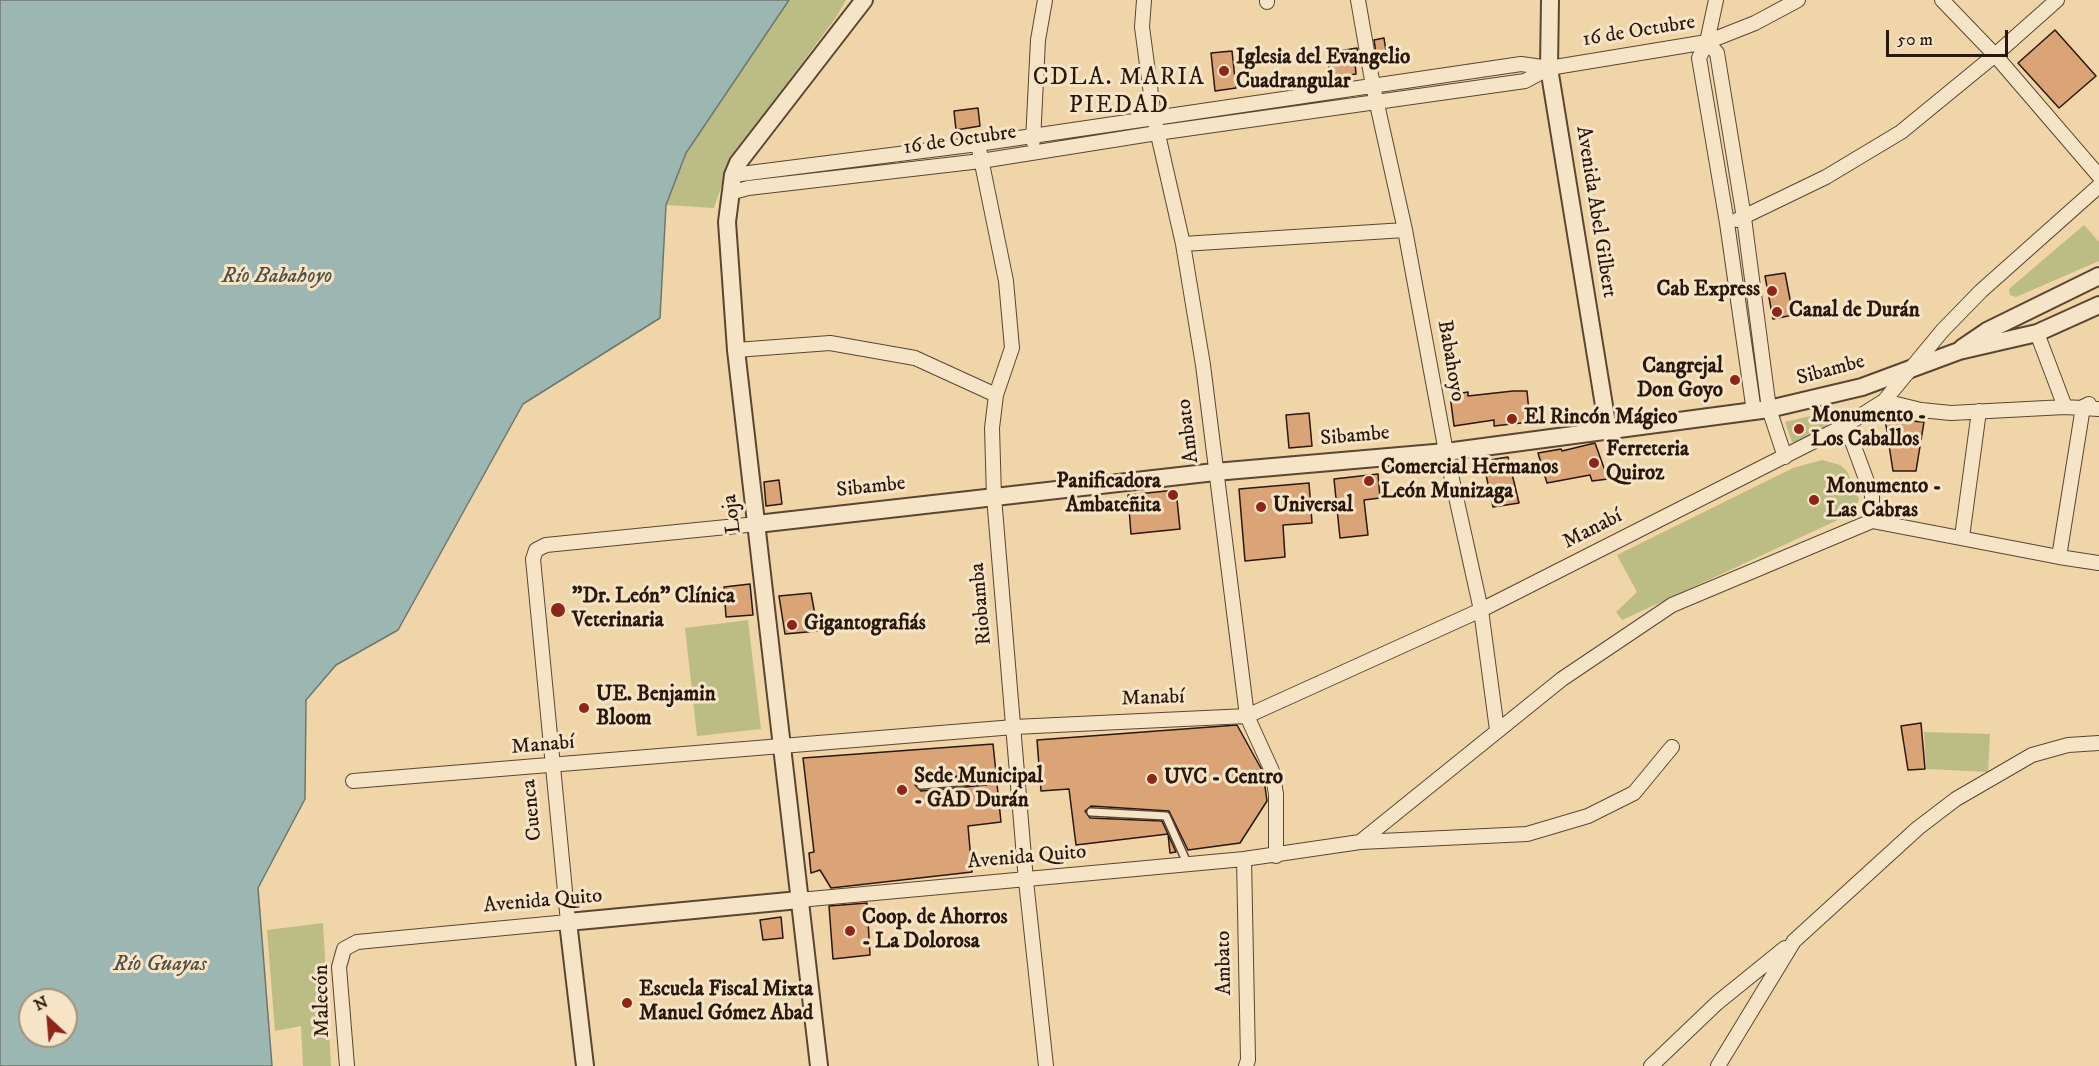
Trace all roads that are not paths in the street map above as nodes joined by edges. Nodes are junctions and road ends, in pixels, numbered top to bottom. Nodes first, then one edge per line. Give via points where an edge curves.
1 (864, 0) edge
2 (1045, 0) edge
3 (1144, 0) edge
4 (1358, 0) edge
5 (1550, 0) edge
6 (1716, 0) edge
7 (1798, 0) edge
8 (1942, 0) edge
9 (2057, 0) edge
10 (1707, 42) junction
11 (1995, 55) junction
12 (1549, 68) junction
13 (1373, 86) junction
14 (1377, 102) junction
15 (1154, 117) junction
16 (1032, 134) junction
17 (1156, 134) junction
18 (978, 144) junction
19 (1035, 152) junction
20 (981, 161) junction
21 (733, 175) junction
22 (2099, 176) edge
23 (2099, 186) edge
24 (730, 192) junction
25 (1744, 218) junction
26 (1727, 223) junction
27 (1405, 230) junction
28 (1183, 244) junction
29 (2099, 276) edge
30 (2099, 305) edge
31 (2037, 333) junction
32 (736, 350) junction
33 (1959, 351) junction
34 (1907, 371) junction
35 (996, 395) junction
36 (2099, 400) edge
37 (1884, 402) junction
38 (2065, 406) junction
39 (2083, 407) junction
40 (2099, 409) edge
41 (1762, 410) junction
42 (1979, 411) junction
43 (1846, 425) junction
44 (1608, 430) junction
45 (1446, 452) junction
46 (1785, 458) junction
47 (1215, 472) junction
48 (994, 497) junction
49 (1872, 521) junction
50 (757, 524) junction
51 (1962, 537) junction
52 (536, 550) joint
53 (2059, 558) junction
54 (2099, 563) edge
55 (1481, 610) junction
56 (1247, 716) junction
57 (1014, 726) junction
58 (1497, 730) junction
59 (2099, 743) edge
60 (781, 746) junction
61 (1672, 747) dead end
62 (551, 766) junction
63 (1018, 777) junction
64 (353, 781) dead end
65 (921, 785) dead end
66 (1091, 812) dead end
67 (1360, 842) junction
68 (1276, 855) junction
69 (1244, 859) junction
70 (1188, 865) junction
71 (1026, 881) junction
72 (799, 900) junction
73 (568, 922) junction
74 (1794, 940) junction
75 (357, 942) joint
76 (347, 1066) edge
77 (585, 1066) edge
78 (819, 1066) edge
79 (1046, 1066) edge
80 (1246, 1066) edge
81 (1651, 1066) edge
82 (1718, 1066) edge

1 - 21 street, Loja via 754,141
2 - 16 street via 1038,40
3 - 15 street, Ambato via 1142,27
4 - 13 street, Babahoyo
5 - 12 street, Avenida Abel Gilbert
6 - 10 street
7 - 10 street, 16 de Octubre
8 - 11 street
9 - 11 street
10 - 12 street, 16 de Octubre
10 - 25 street via 1717,53
10 - 26 street via 1699,58
11 - 22 street
11 - 25 street via 1901,132 1826,177
12 - 13 street, 16 de Octubre via 1521,64
12 - 14 street, 16 de Octubre via 1525,81
12 - 44 street, Avenida Abel Gilbert
13 - 14 street, Babahoyo
13 - 15 street, 16 de Octubre
14 - 17 street, 16 de Octubre
14 - 27 street, Babahoyo
15 - 16 street, 16 de Octubre
15 - 17 street, Ambato
16 - 18 street, 16 de Octubre
16 - 19 street
17 - 19 street, 16 de Octubre
17 - 28 street, Ambato
18 - 20 street, Riobamba
18 - 21 street, 16 de Octubre
19 - 20 street, 16 de Octubre
20 - 24 street, 16 de Octubre
20 - 35 street, Riobamba via 1006,280 1012,348
21 - 24 street, Loja
23 - 34 street, Sibambe via 1981,291
24 - 32 street, Loja via 727,222
25 - 26 street
25 - 41 street
26 - 41 street
27 - 28 street
27 - 45 street, Babahoyo
28 - 47 street, Ambato
29 - 33 street via 1987,331
30 - 31 street
31 - 33 street
31 - 38 street
32 - 35 street via 830,343 915,358
32 - 50 street, Loja
33 - 34 street
34 - 37 street, Manabí
34 - 41 street, Sibambe via 1816,400
35 - 48 street, Riobamba via 992,428
36 - 39 street
37 - 42 street via 1921,410
37 - 43 street, Manabí
38 - 39 street
38 - 42 street
39 - 40 street
39 - 53 street
41 - 44 street, Sibambe
41 - 46 street
42 - 51 street
43 - 46 street, Manabí
43 - 49 street via 1872,495
44 - 45 street, Sibambe
45 - 47 street, Sibambe
45 - 55 street, Babahoyo
46 - 55 street, Manabí
47 - 48 street, Sibambe
47 - 56 street, Ambato
48 - 50 street, Sibambe
48 - 57 street, Riobamba
49 - 51 street
49 - 58 street via 1672,605 1562,679
50 - 52 street, Sibambe via 546,545
50 - 60 street, Loja
51 - 53 street
52 - 62 street, Cuenca via 532,559
53 - 54 street
55 - 56 street, Manabí
55 - 58 street, Babahoyo
56 - 57 street, Manabí
56 - 68 street, Ambato via 1272,771
57 - 60 street, Manabí
57 - 63 street, Riobamba
58 - 67 street
59 - 74 street via 2068,745 2032,756 1956,799 1918,828
60 - 62 street, Manabí
60 - 72 street, Loja
61 - 67 street, Avenida Quito via 1634,793 1588,816 1527,834
62 - 64 street, Manabí
62 - 73 street, Cuenca
63 - 65 lane
63 - 71 street, Riobamba
66 - 70 lane via 1166,816
67 - 68 street, Avenida Quito
68 - 69 street, Avenida Quito
69 - 70 street, Avenida Quito
69 - 80 street, Ambato
70 - 71 street, Avenida Quito
71 - 72 street, Avenida Quito
71 - 79 street, Riobamba
72 - 73 street, Avenida Quito
72 - 78 street, Loja
73 - 75 street, Avenida Quito
73 - 77 street, Cuenca
74 - 81 street via 1717,1003
74 - 82 street
75 - 76 street, Malecón via 344,949 339,967

